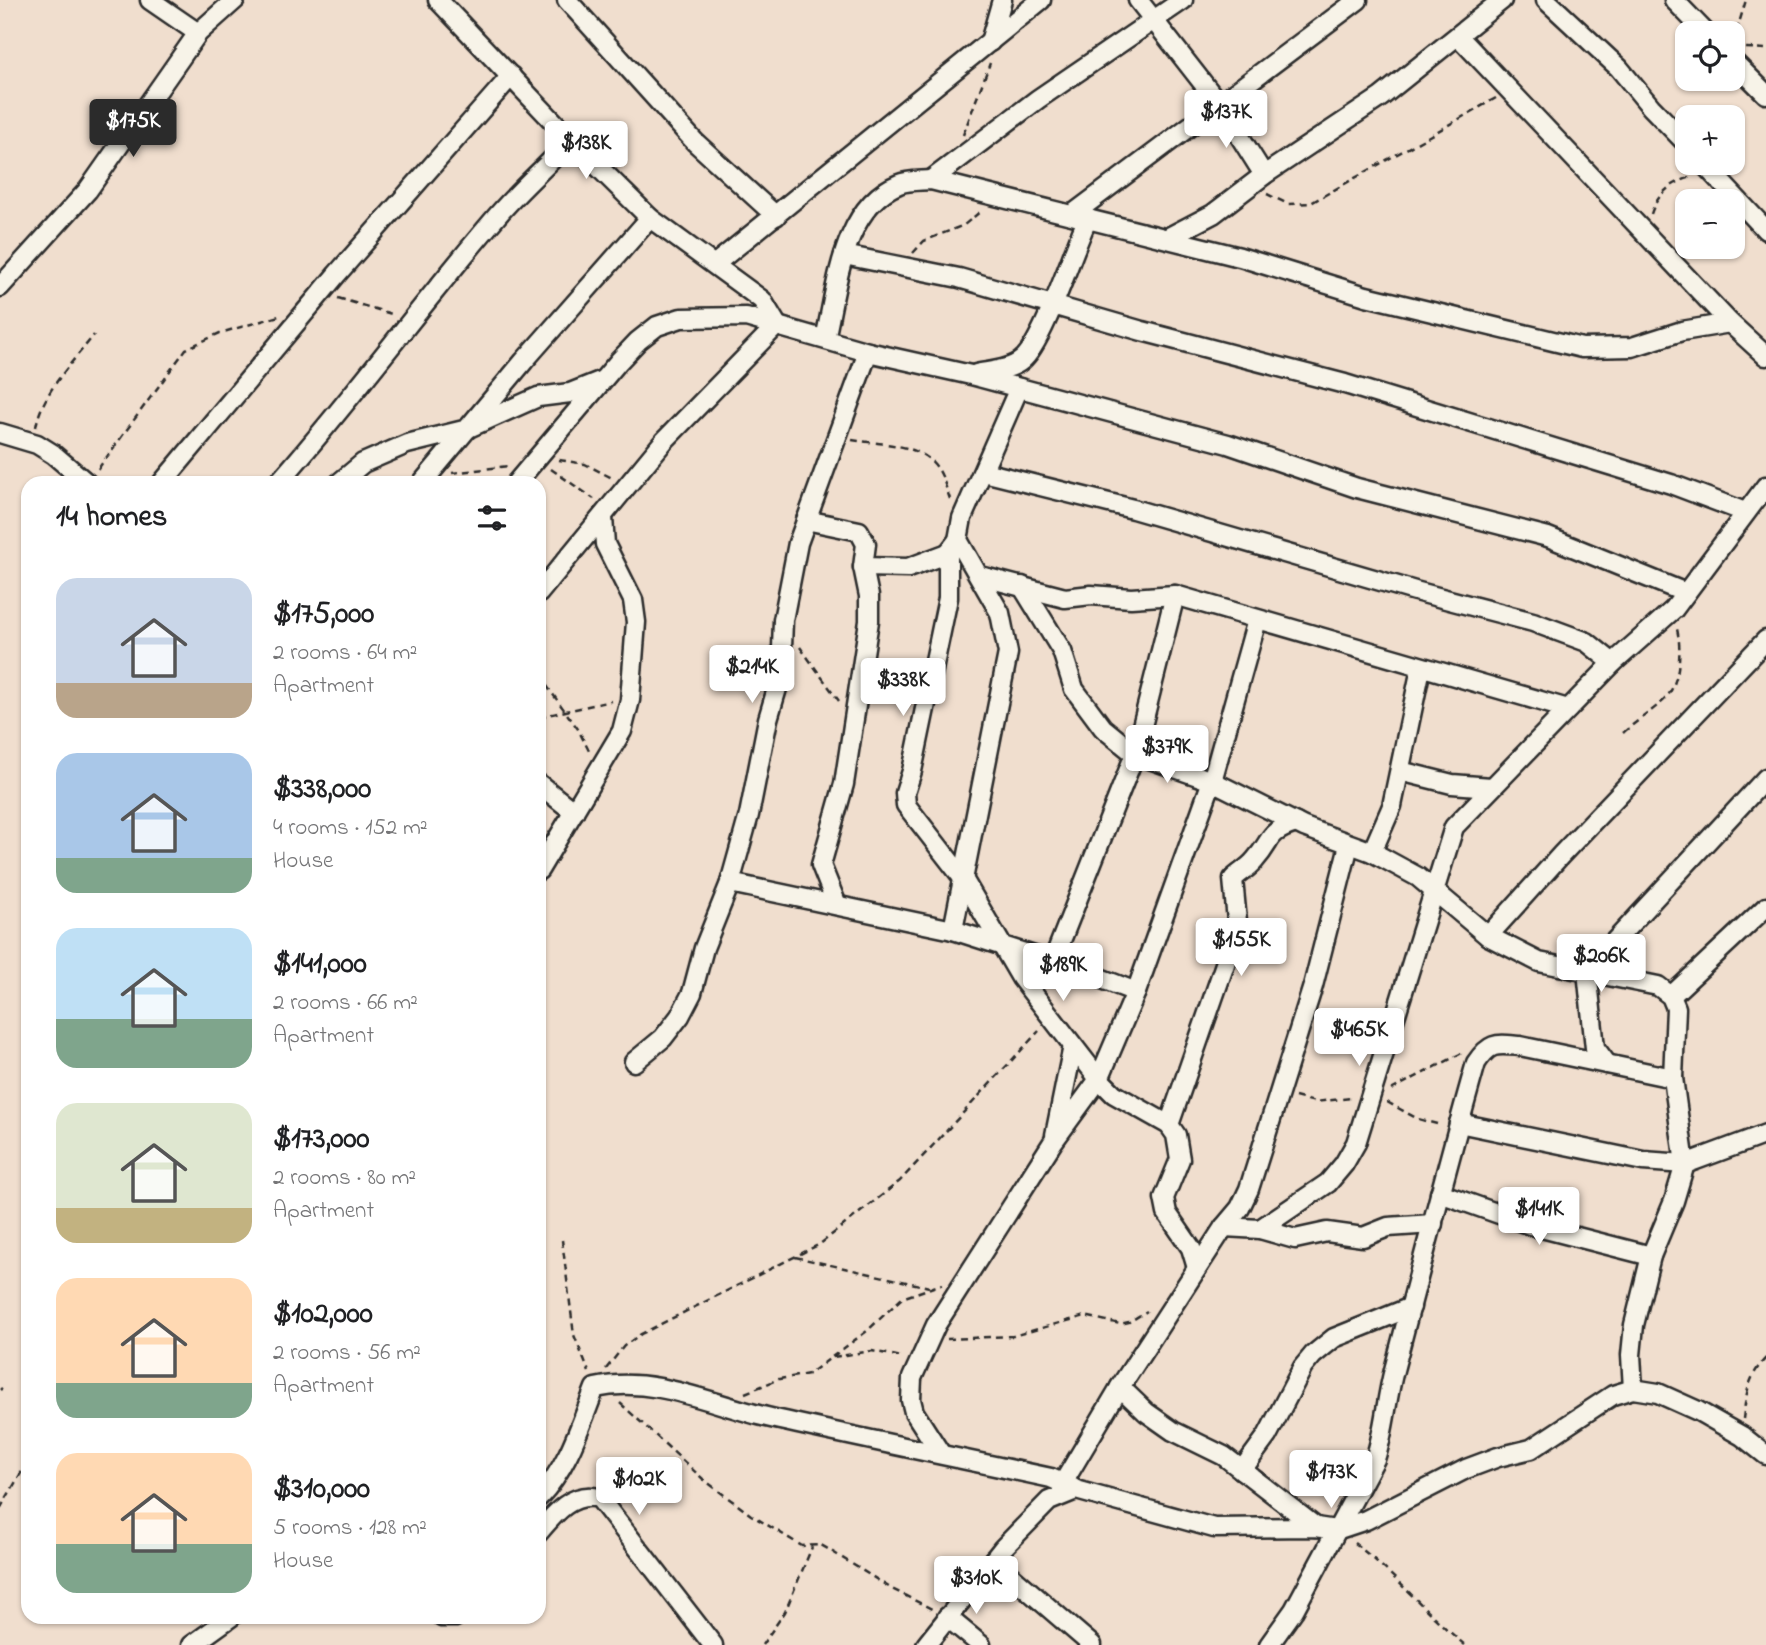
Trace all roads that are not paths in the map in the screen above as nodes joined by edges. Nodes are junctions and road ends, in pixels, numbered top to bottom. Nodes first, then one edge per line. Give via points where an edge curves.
1 (150, 0) edge
2 (235, 0) edge
3 (438, 0) edge
4 (567, 0) edge
5 (1002, 0) edge
6 (1041, 0) edge
7 (1138, 0) edge
8 (1184, 0) edge
9 (1358, 0) edge
10 (1502, 0) edge
11 (1546, 0) edge
12 (1674, 0) edge
13 (1152, 21) junction
14 (1694, 21) edge
15 (198, 33) junction
16 (1459, 37) junction
17 (994, 39) junction
18 (1745, 64) edge
19 (511, 76) junction
20 (1766, 94) edge
21 (1220, 105) junction
22 (1675, 132) edge
23 (571, 140) junction
24 (1714, 175) edge
25 (931, 180) junction
26 (1258, 180) junction
27 (776, 216) junction
28 (1080, 216) junction
29 (650, 218) junction
30 (1766, 230) edge
31 (1167, 239) junction
32 (844, 255) junction
33 (716, 264) junction
34 (0, 288) edge
35 (1052, 304) junction
36 (1730, 323) junction
37 (777, 325) junction
38 (825, 339) junction
39 (868, 352) junction
40 (1766, 356) edge
41 (971, 375) junction
42 (602, 380) junction
43 (1019, 388) junction
44 (464, 430) junction
45 (0, 433) edge
46 (984, 472) junction
47 (79, 476) edge
48 (168, 476) edge
49 (284, 476) edge
50 (347, 476) edge
51 (427, 476) edge
52 (523, 476) edge
53 (1766, 486) edge
54 (1745, 512) junction
55 (607, 514) junction
56 (806, 520) junction
57 (955, 539) junction
58 (863, 568) junction
59 (980, 576) junction
60 (546, 585) edge
61 (1022, 586) junction
62 (1686, 593) junction
63 (1175, 595) junction
64 (1257, 620) junction
65 (1766, 640) edge
66 (1613, 663) junction
67 (1421, 668) junction
68 (1569, 709) junction
69 (1135, 754) junction
70 (1400, 771) junction
71 (1766, 778) edge
72 (1212, 781) junction
73 (1491, 787) junction
74 (546, 790) edge
75 (574, 812) junction
76 (1296, 823) junction
77 (1349, 845) junction
78 (1372, 852) junction
79 (546, 858) edge
80 (962, 877) junction
81 (730, 883) junction
82 (1433, 890) junction
83 (837, 905) junction
84 (1766, 907) edge
85 (953, 930) junction
86 (1488, 936) junction
87 (1001, 945) junction
88 (1053, 961) junction
89 (1587, 971) junction
90 (1136, 992) junction
91 (1671, 996) junction
92 (1073, 1046) junction
93 (634, 1062) dead end
94 (1606, 1064) junction
95 (1673, 1078) junction
96 (1099, 1079) junction
97 (1169, 1125) junction
98 (1458, 1127) junction
99 (1766, 1134) edge
100 (1053, 1142) junction
101 (1685, 1164) junction
102 (1440, 1193) junction
103 (1433, 1224) junction
104 (1224, 1227) junction
105 (1260, 1229) junction
106 (1651, 1256) junction
107 (1198, 1268) junction
108 (1410, 1307) junction
109 (1120, 1387) junction
110 (1633, 1389) junction
111 (940, 1454) junction
112 (1766, 1455) edge
113 (1242, 1470) junction
114 (1070, 1486) junction
115 (546, 1488) edge
116 (546, 1525) edge
117 (1316, 1527) junction
118 (1336, 1530) junction
119 (993, 1560) junction
120 (947, 1617) junction
121 (220, 1624) edge
122 (192, 1645) edge
123 (713, 1645) edge
124 (926, 1645) edge
125 (981, 1645) edge
126 (1092, 1645) edge
127 (1269, 1645) edge

1 - 15 street
2 - 15 street
3 - 19 street
4 - 27 street via 695,142
5 - 17 street
6 - 17 street
7 - 13 street
8 - 13 street
9 - 21 street
10 - 16 street
11 - 22 street via 1619,68
12 - 14 street
13 - 21 street
13 - 25 street
15 - 34 street via 88,190
16 - 26 street via 1381,97
16 - 36 street
17 - 27 street
18 - 20 street
19 - 23 street
19 - 48 street
21 - 26 street
21 - 28 street
23 - 29 street
23 - 49 street via 500,212
24 - 30 street
25 - 28 street
25 - 32 street via 901,183 879,196 855,226
26 - 31 street via 1213,214
27 - 33 street
28 - 31 street
28 - 35 street
29 - 33 street
29 - 44 street
31 - 36 street via 1366,296 1582,348 1632,347 1682,331
32 - 35 street via 959,278
32 - 38 street
33 - 37 street via 762,300
35 - 41 street via 1022,361
35 - 54 street via 1345,384 1671,484
36 - 40 street
37 - 38 street
37 - 42 street via 746,317 681,318 657,326
37 - 55 street via 683,422
38 - 39 street
39 - 41 street
39 - 56 street
41 - 43 street
42 - 44 street via 570,393 538,397
42 - 52 street
43 - 46 street
43 - 62 street via 1228,444 1357,488 1548,537
44 - 50 street via 398,447 363,463
44 - 51 street
45 - 47 street via 37,444
46 - 57 street
46 - 66 street via 1133,509 1533,622 1587,642
53 - 54 street
54 - 62 street
55 - 60 street
55 - 75 street via 605,544 633,600 636,622 630,700 622,731
56 - 58 street via 859,531 866,544
56 - 81 street via 783,620 781,676
57 - 58 street via 908,568
57 - 59 street
57 - 80 street via 948,598 905,793 906,805
58 - 83 street via 869,621 844,784 821,866
59 - 61 street
59 - 80 street via 1000,613 1008,653
61 - 63 street via 1065,598
61 - 69 street via 1062,651 1074,690 1103,728
62 - 66 street
63 - 64 street
63 - 69 street
64 - 67 street
64 - 72 street
65 - 86 street
66 - 68 street
67 - 68 street
67 - 70 street
68 - 73 street
69 - 72 street
69 - 88 street
70 - 73 street via 1452,784
70 - 78 street via 1392,806
71 - 89 street
72 - 76 street
72 - 90 street
73 - 82 street via 1454,827
74 - 75 street
75 - 79 street
76 - 77 street
76 - 97 street via 1270,836 1258,858 1234,879 1234,938
77 - 78 street
77 - 104 street via 1313,986 1249,1189
78 - 82 street
80 - 85 street
80 - 87 street
81 - 83 street
81 - 93 street via 680,1016 663,1038
82 - 86 street
82 - 105 street via 1374,1097 1356,1143 1328,1182
83 - 85 street
84 - 91 street
85 - 87 street
86 - 89 street via 1539,962
87 - 88 street
87 - 92 street
88 - 90 street
89 - 91 street via 1658,986
89 - 94 street via 1595,1048
90 - 96 street
91 - 95 street via 1676,1008
92 - 96 street
92 - 100 street
94 - 95 street
94 - 98 street via 1520,1046 1486,1049 1476,1063
95 - 101 street
96 - 97 street via 1114,1094
96 - 100 street
97 - 107 street via 1176,1135 1180,1159 1164,1198 1167,1213 1191,1248
98 - 101 street via 1643,1161
98 - 102 street
99 - 101 street
100 - 111 street via 965,1280 921,1354 912,1378 911,1400 920,1426
101 - 106 street
102 - 103 street
102 - 106 street via 1530,1225
103 - 105 street via 1388,1227 1355,1238 1327,1232 1295,1239
103 - 108 street
104 - 105 street
104 - 107 street
106 - 110 street via 1634,1325
107 - 109 street
108 - 113 street via 1334,1338 1313,1355
108 - 118 street via 1375,1459
109 - 113 street via 1173,1431 1207,1446
109 - 114 street
110 - 112 street via 1657,1393 1698,1411
110 - 118 street via 1613,1395 1531,1450 1466,1469 1366,1520
111 - 114 street
111 - 115 street via 767,1417 688,1392 630,1384 598,1386 575,1442
113 - 117 street
114 - 117 street via 1214,1528
114 - 119 street via 1049,1501
116 - 123 street via 570,1501 599,1498
117 - 118 street
118 - 127 street via 1294,1610
119 - 120 street
119 - 126 street
120 - 124 street
120 - 125 street
121 - 122 street

